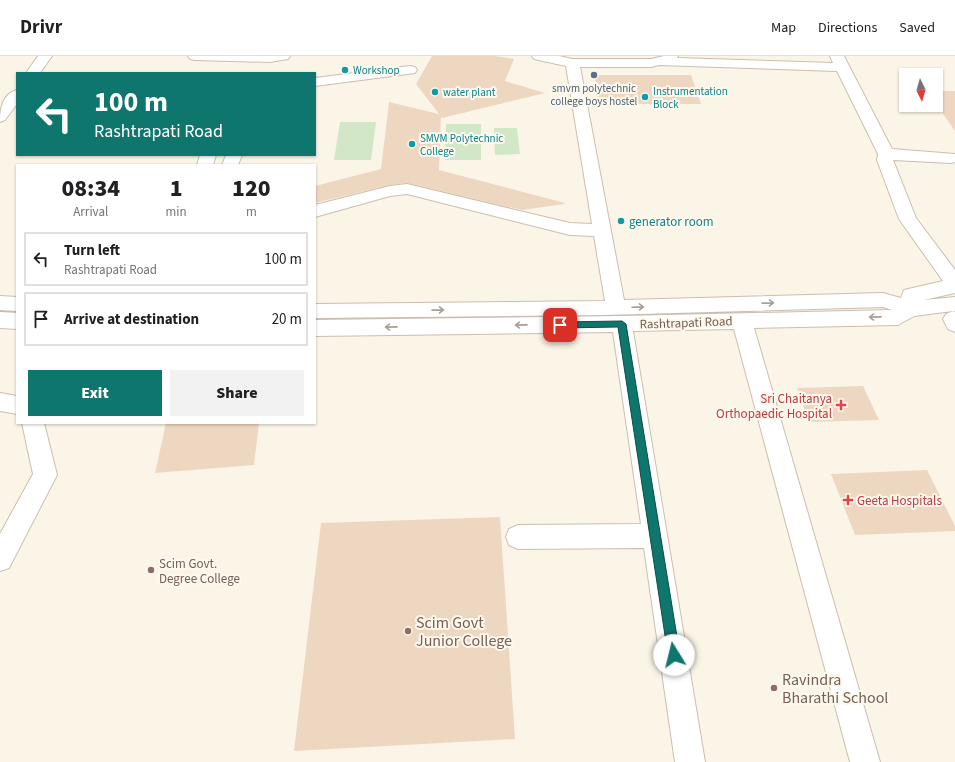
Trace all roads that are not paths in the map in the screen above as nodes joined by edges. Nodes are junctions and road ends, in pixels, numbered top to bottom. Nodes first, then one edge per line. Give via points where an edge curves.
1 (46, 56) edge
2 (195, 56) edge
3 (539, 56) edge
4 (275, 57) edge
5 (666, 59) edge
6 (840, 61) edge
7 (572, 63) junction
8 (410, 70) dead end
9 (34, 72) edge
10 (266, 72) edge
11 (316, 82) edge
12 (16, 95) edge
13 (0, 117) edge
14 (16, 118) edge
15 (886, 154) junction
16 (951, 158) dead end
17 (316, 211) edge
18 (602, 230) junction
19 (955, 285) edge
20 (0, 303) edge
21 (16, 304) edge
22 (911, 308) junction
23 (316, 311) edge
24 (619, 316) junction
25 (954, 316) edge
26 (0, 320) edge
27 (742, 320) junction
28 (16, 321) edge
29 (316, 328) edge
30 (0, 402) edge
31 (16, 405) edge
32 (34, 424) edge
33 (655, 536) junction
34 (518, 537) dead end
35 (0, 559) edge
36 (690, 762) edge
37 (865, 762) edge

1 - 9 street
2 - 4 street
3 - 7 street
4 - 10 street
5 - 6 street
5 - 7 street
6 - 15 street
7 - 18 street
8 - 11 street
12 - 13 street
13 - 14 street
15 - 16 street
15 - 19 street via 885,160 908,219
17 - 18 street via 390,191 407,189 570,229
18 - 24 street
19 - 22 street via 911,295
20 - 21 street
24 -> 22 street, Rashtrapati Road via 883,300
22 - 25 street
22 -> 27 street, Rashtrapati Road via 898,317
23 -> 24 street, Rashtrapati Road
24 - 27 street, Rashtrapati Road
24 -> 29 street, Rashtrapati Road
24 - 33 street
26 - 28 street
27 - 37 street
30 - 31 street
32 - 35 street via 45,475
33 - 34 street
33 - 36 street

